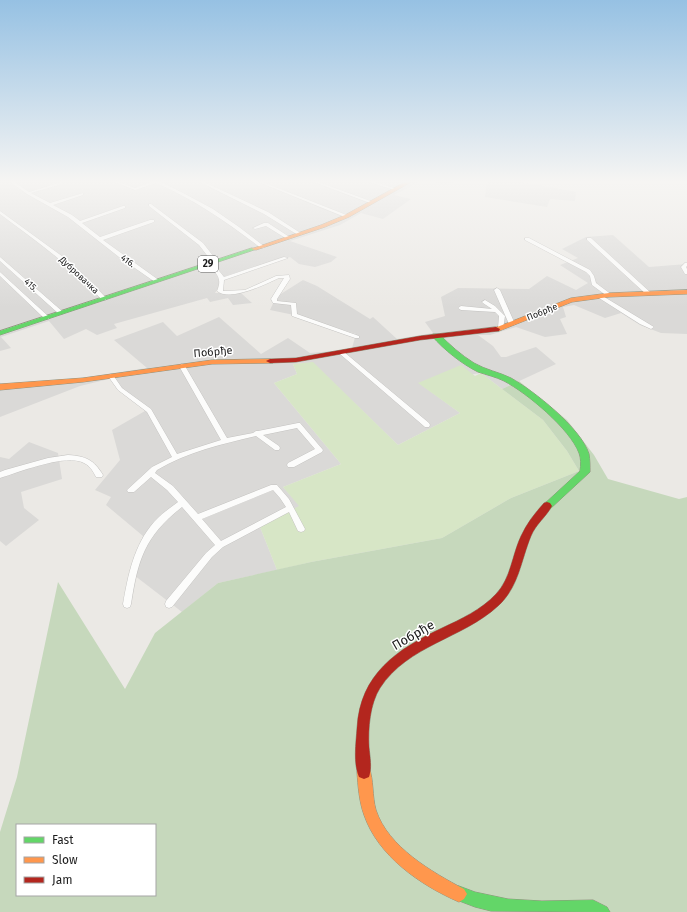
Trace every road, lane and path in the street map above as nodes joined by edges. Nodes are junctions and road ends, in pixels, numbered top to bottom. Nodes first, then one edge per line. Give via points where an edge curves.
1 (79, 223) edge
2 (15, 224) edge
3 (145, 224) edge
4 (174, 224) edge
5 (232, 224) edge
6 (283, 224) edge
7 (327, 224) edge
8 (255, 228) dead end
9 (300, 234) junction
10 (289, 238) junction
11 (100, 239) junction
12 (527, 239) dead end
13 (589, 239) dead end
14 (263, 247) junction
15 (0, 258) edge
16 (286, 258) dead end
17 (213, 263) junction
18 (687, 264) edge
19 (0, 273) edge
20 (687, 273) edge
21 (223, 279) junction
22 (157, 281) junction
23 (497, 290) dead end
24 (687, 292) edge
25 (649, 294) junction
26 (605, 296) junction
27 (104, 299) junction
28 (485, 302) dead end
29 (461, 308) dead end
30 (498, 311) junction
31 (62, 313) junction
32 (48, 318) junction
33 (512, 324) junction
34 (651, 327) dead end
35 (501, 328) junction
36 (0, 333) edge
37 (436, 336) junction
38 (357, 337) dead end
39 (342, 353) junction
40 (182, 366) junction
41 (111, 376) junction
42 (0, 387) edge
43 (427, 425) dead end
44 (256, 433) junction
45 (225, 441) junction
46 (277, 448) dead end
47 (176, 458) junction
48 (291, 465) dead end
49 (151, 473) junction
50 (0, 474) edge
51 (99, 475) dead end
52 (131, 490) dead end
53 (183, 502) junction
54 (290, 508) junction
55 (197, 518) junction
56 (301, 529) dead end
57 (220, 545) junction
58 (127, 604) dead end
59 (169, 604) dead end
60 (602, 912) edge

1 - 11 street, 416.
2 - 27 street, Дубровачка via 45,244
3 - 11 street
4 - 17 street via 201,244
5 - 14 street
6 - 9 street
7 - 9 street, Дубровачка / 29
8 - 10 street via 266,224
9 - 10 street, Дубровачка / 29
10 - 14 street, Дубровачка / 29
11 - 22 street, 416.
12 - 26 street via 588,272 594,284
13 - 25 street
14 - 17 street, Дубровачка / 29
15 - 31 street, 415.
16 - 21 street
17 - 21 street
17 - 22 street, Дубровачка / 29
18 - 20 street via 683,267
19 - 32 street, 415.
21 - 38 street via 220,291 223,293 246,291 278,277 287,276 273,300 294,304 294,315
22 - 27 street, Дубровачка / 29
23 - 33 street
24 - 25 street, Побрђе
25 - 26 street, Побрђе
26 - 33 street, Побрђе via 571,300
26 - 34 street
27 - 31 street, Дубровачка / 29
28 - 30 street
29 - 30 street
30 - 35 street via 502,316
31 - 32 street, Дубровачка / 29
32 - 36 street, Дубровачка / 29
33 - 35 street, Побрђе
35 - 37 street, Побрђе
37 - 39 street, Побрђе
37 - 60 street, Побрђе via 474,366 500,376 531,397 565,427 583,450 585,472 541,512 530,528 512,579 502,595 487,610 399,658 375,679 361,724 371,814 382,835 415,869 439,884 475,900 500,907 593,908
39 - 40 street, Побрђе via 296,360 212,362
39 - 43 street
40 - 41 street, Побрђе
40 - 45 street, Побрђе
41 - 42 street, Побрђе
41 - 47 street via 120,389 150,411
44 - 45 street
44 - 46 street
44 - 48 street via 298,425 320,450
45 - 47 street
47 - 49 street via 155,468
49 - 52 street
49 - 53 street
50 - 51 street via 66,458 80,458 97,469
53 - 55 street
53 - 58 street via 157,524 144,541
54 - 55 street via 274,487
54 - 56 street
54 - 57 street
55 - 57 street
57 - 59 street

